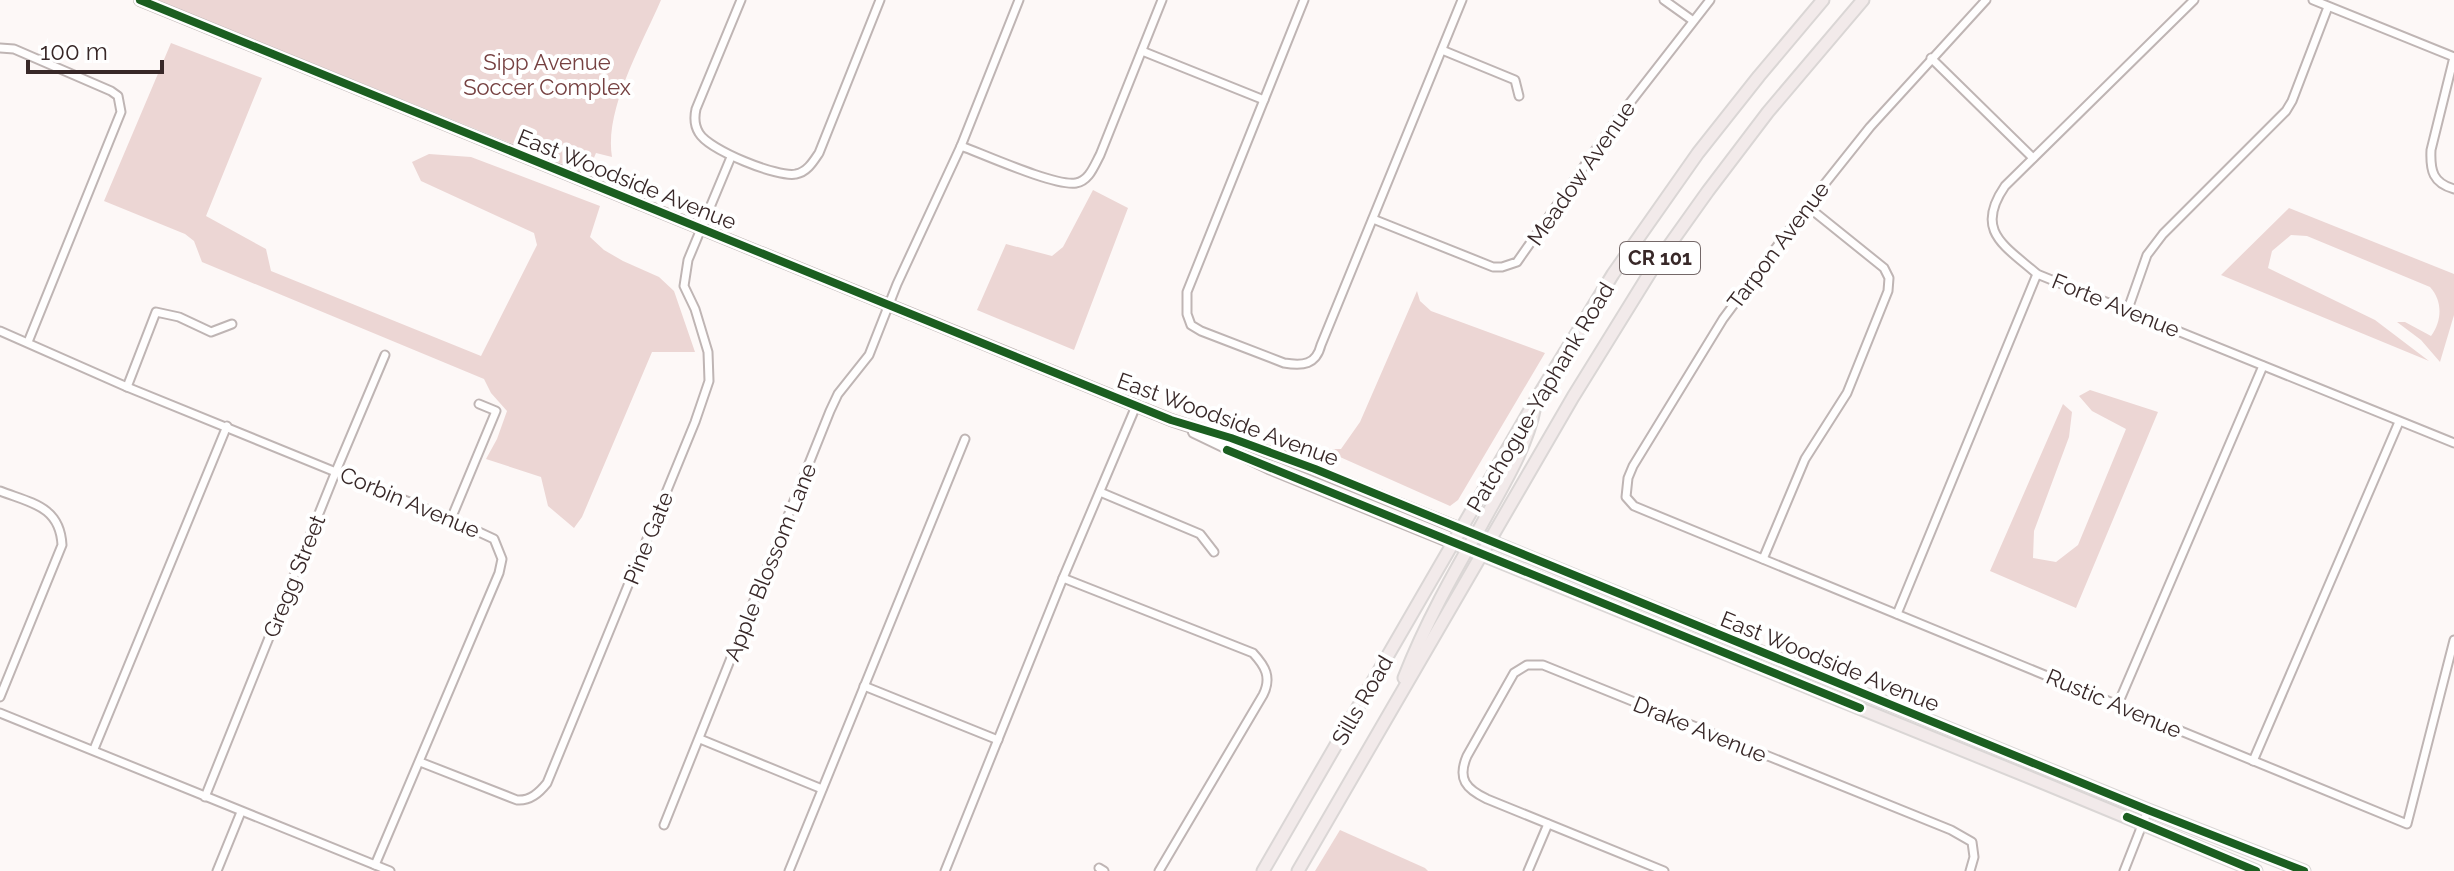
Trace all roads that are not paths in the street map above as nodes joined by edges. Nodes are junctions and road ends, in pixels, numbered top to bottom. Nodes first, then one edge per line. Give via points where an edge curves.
1 (140, 0) edge
2 (741, 0) edge
3 (880, 0) edge
4 (1019, 0) edge
5 (1162, 0) edge
6 (1304, 0) edge
7 (1462, 0) edge
8 (1664, 0) edge
9 (1710, 0) edge
10 (1823, 0) edge
11 (1863, 0) edge
12 (1986, 0) edge
13 (2194, 0) edge
14 (2313, 0) edge
15 (2328, 7) junction
16 (1692, 20) junction
17 (0, 48) edge
18 (1442, 50) junction
19 (1142, 51) junction
20 (2454, 57) edge
21 (1931, 58) junction
22 (1519, 96) dead end
23 (1264, 100) junction
24 (961, 146) junction
25 (731, 157) junction
26 (2033, 158) junction
27 (2454, 189) edge
28 (1807, 206) junction
29 (1373, 219) junction
30 (702, 229) junction
31 (2037, 274) junction
32 (889, 305) junction
33 (2128, 309) junction
34 (232, 324) dead end
35 (0, 331) edge
36 (28, 342) junction
37 (385, 355) dead end
38 (2263, 366) junction
39 (127, 387) junction
40 (1537, 398) junction
41 (479, 404) dead end
42 (1136, 406) junction
43 (1171, 420) junction
44 (2399, 422) junction
45 (227, 426) junction
46 (965, 439) dead end
47 (2454, 443) edge
48 (336, 471) junction
49 (0, 491) edge
50 (1100, 492) junction
51 (1646, 511) joint
52 (451, 519) junction
53 (1461, 529) junction
54 (1476, 535) junction
55 (1490, 540) junction
56 (1453, 543) junction
57 (1467, 549) junction
58 (1214, 552) dead end
59 (1481, 555) junction
60 (1763, 559) junction
61 (1063, 578) junction
62 (1897, 614) junction
63 (2454, 640) edge
64 (864, 686) junction
65 (0, 697) edge
66 (2118, 704) junction
67 (1391, 709) junction
68 (0, 713) edge
69 (700, 739) junction
70 (998, 740) junction
71 (94, 749) junction
72 (2253, 761) junction
73 (420, 762) junction
74 (822, 789) junction
75 (205, 797) junction
76 (2148, 810) junction
77 (241, 812) junction
78 (2143, 823) junction
79 (1548, 824) junction
80 (664, 825) dead end
81 (375, 865) junction
82 (217, 871) edge
83 (390, 871) edge
84 (789, 871) edge
85 (945, 871) edge
86 (1159, 871) edge
87 (1263, 871) edge
88 (1298, 871) edge
89 (1528, 871) edge
90 (1664, 871) edge
91 (1970, 871) edge
92 (2124, 871) edge
93 (2256, 871) edge
94 (2304, 871) edge

1 - 30 main road, East Woodside Avenue
2 - 25 street via 694,121 706,142
3 - 25 street via 810,167 785,175
4 - 24 street, Apple Blossom Lane
5 - 19 street
6 - 23 street
7 - 18 street
8 - 16 street
9 - 16 street, Meadow Avenue
10 - 40 main road, Patchogue-Yaphank Road / CR 101 via 1669,193
11 - 55 main road, Patchogue-Yaphank Road / CR 101 via 1768,112 1651,271
12 - 21 street, Tarpon Avenue
13 - 26 street, Forte Avenue
14 - 15 street
15 - 20 street
15 - 33 street via 2286,111 2163,234 2147,255
16 - 29 street, Meadow Avenue via 1517,262 1493,267
17 - 36 street via 103,86 121,104
18 - 22 street via 1515,80
18 - 29 street
19 - 23 street
19 - 24 street via 1086,179 1074,184 1055,181
20 - 27 street via 2430,163 2439,183
21 - 26 street
21 - 28 street, Tarpon Avenue
23 - 29 street via 1187,292 1191,325 1284,363 1310,363 1319,356
24 - 32 street, Apple Blossom Lane
25 - 30 street, Pine Gate
26 - 31 street, Forte Avenue via 2005,186 1990,217 1994,233
28 - 51 street, Tarpon Avenue via 1723,319 1633,466 1626,497
28 - 60 street via 1884,268 1888,291 1847,393 1805,459
30 - 32 main road, East Woodside Avenue
30 - 73 street, Pine Gate via 688,260 684,286 705,343 709,381 547,783 525,801 517,800
31 - 33 street, Forte Avenue
31 - 62 street
32 - 42 main road, East Woodside Avenue
32 - 69 street, Apple Blossom Lane via 869,355 830,411
33 - 38 street, Forte Avenue
34 - 39 street via 211,332 156,312
35 - 36 street, Corbin Avenue
36 - 39 street, Corbin Avenue
37 - 48 street, Gregg Street
38 - 44 street, Forte Avenue
38 - 66 street
39 - 45 street, Corbin Avenue
40 - 53 main road, Patchogue-Yaphank Road / CR 101
40 - 54 main road via 1521,447
41 - 52 street via 496,411
42 - 43 main road, East Woodside Avenue
42 - 50 street
43 - 53 main road, East Woodside Avenue via 1280,456
43 - 56 main road, East Woodside Avenue via 1225,449
44 - 47 street, Forte Avenue
44 - 72 street
45 - 48 street, Corbin Avenue
45 - 71 street
46 - 64 street
48 - 52 street, Corbin Avenue
48 - 75 street, Gregg Street
49 - 65 street via 51,513 62,545
50 - 58 street via 1200,534
50 - 61 street
51 - 60 street, Rustic Avenue
52 - 73 street, Corbin Avenue via 494,539 502,559
53 - 54 main road, East Woodside Avenue
53 - 56 main road, Sills Road / CR 101
54 - 55 main road, East Woodside Avenue
54 - 57 main road
55 - 59 main road, Sills Road / CR 101
55 - 76 main road, East Woodside Avenue
56 - 57 main road, East Woodside Avenue
56 - 87 main road, Sills Road / CR 101
57 - 59 main road, East Woodside Avenue
57 - 67 main road
59 - 67 main road, Sills Road / CR 101
59 - 78 main road, East Woodside Avenue
60 - 62 street, Rustic Avenue
61 - 70 street
61 - 86 street via 1253,653 1268,674 1263,695
62 - 66 street, Rustic Avenue
63 - 72 street, Rustic Avenue via 2407,824
64 - 70 street
64 - 74 street
66 - 72 street, Rustic Avenue
67 - 88 main road, Sills Road / CR 101
68 - 71 street
69 - 74 street
69 - 80 street, Apple Blossom Lane
70 - 85 street
71 - 75 street
73 - 81 street, Corbin Avenue
74 - 84 street
75 - 77 street
76 - 78 street
76 - 94 main road, East Woodside Avenue
77 - 81 street
77 - 82 street
78 - 92 street
78 - 93 main road, East Woodside Avenue
79 - 89 street
79 - 90 street
79 - 91 street, Drake Avenue via 1473,792 1464,782 1462,768 1514,673 1527,665 1543,665 1962,835 1972,842
81 - 83 street

